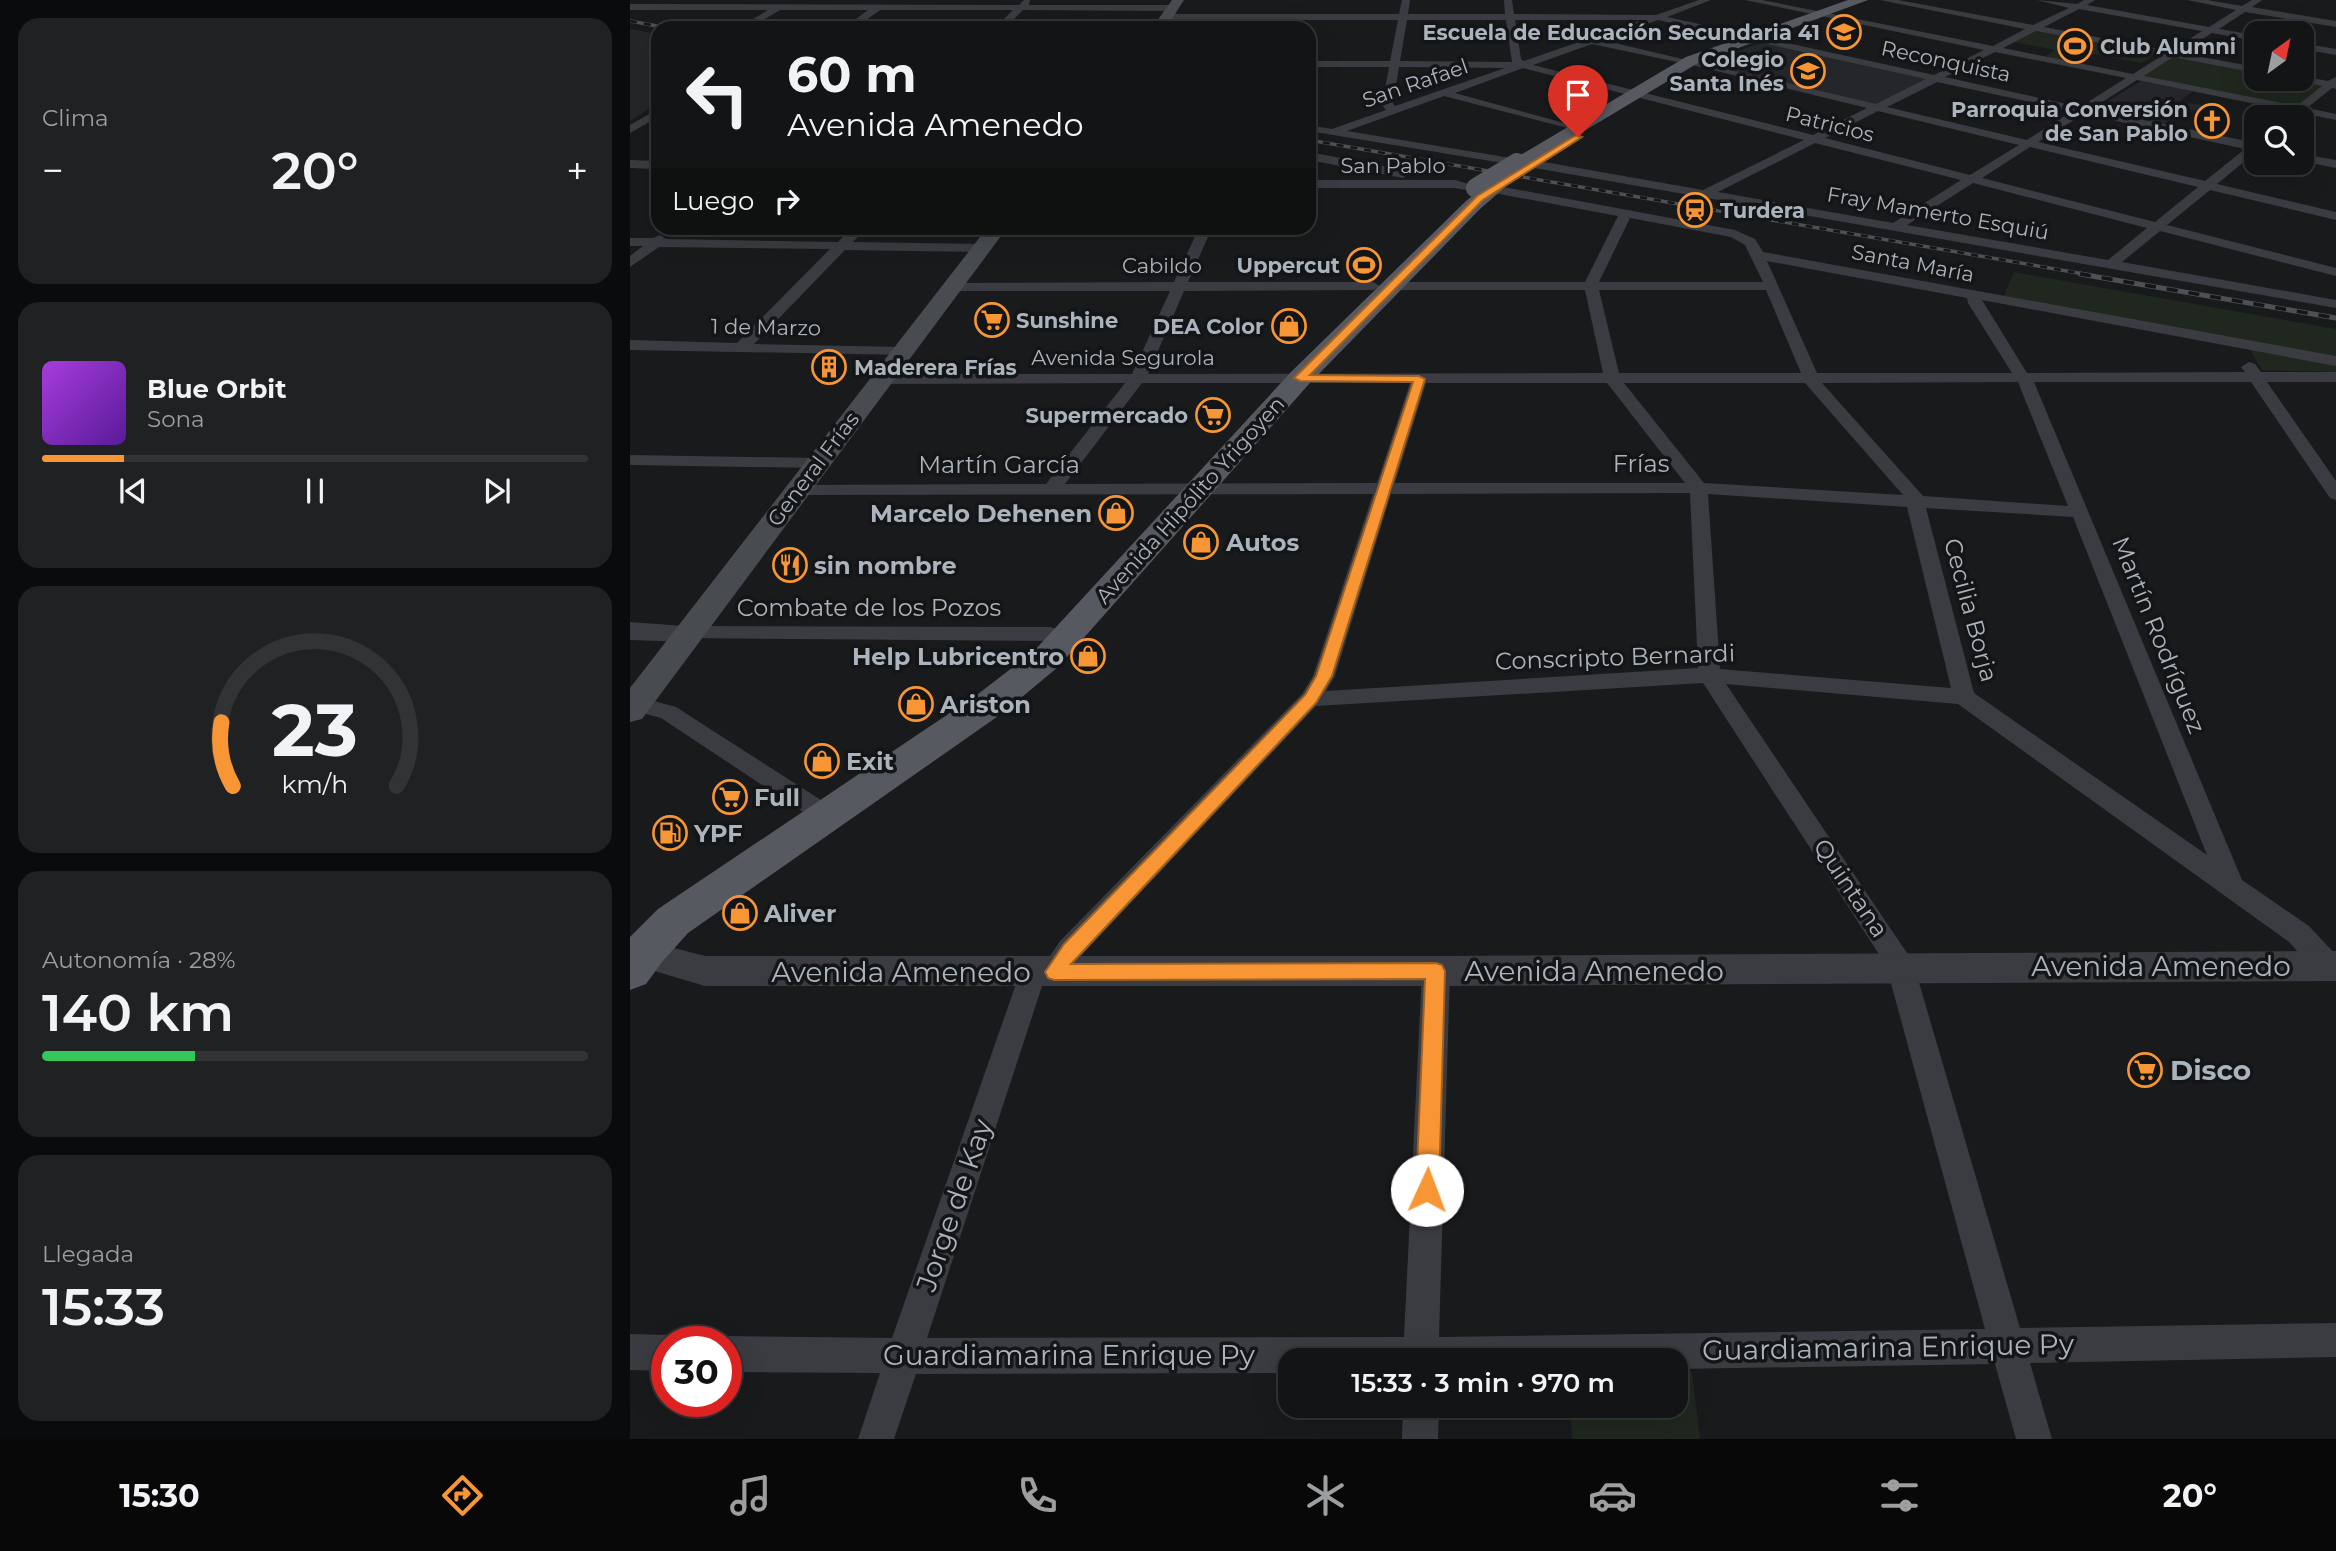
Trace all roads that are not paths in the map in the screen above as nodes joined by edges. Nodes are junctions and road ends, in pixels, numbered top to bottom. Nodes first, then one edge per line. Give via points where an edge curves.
1 (701, 0) edge
2 (791, 0) edge
3 (888, 0) edge
4 (1030, 0) edge
5 (1406, 0) edge
6 (1508, 0) edge
7 (1707, 0) edge
8 (1749, 0) edge
9 (1861, 0) edge
10 (1875, 0) edge
11 (1884, 0) edge
12 (2041, 0) edge
13 (2091, 0) edge
14 (2191, 0) edge
15 (2258, 0) edge
16 (630, 7) edge
17 (688, 7) junction
18 (779, 7) junction
19 (2077, 7) junction
20 (877, 8) junction
21 (1021, 8) junction
22 (2244, 9) junction
23 (1169, 13) edge
24 (1296, 13) junction
25 (1618, 13) junction
26 (1826, 15) junction
27 (1403, 17) junction
28 (1510, 17) junction
29 (1658, 18) junction
30 (664, 20) dead end
31 (756, 21) edge
32 (859, 21) edge
33 (1007, 21) edge
34 (1292, 21) edge
35 (2336, 24) edge
36 (2034, 28) junction
37 (1627, 29) junction
38 (2210, 30) junction
39 (2244, 36) edge
40 (1759, 40) junction
41 (1592, 41) junction
42 (2314, 48) edge
43 (1993, 49) junction
44 (2336, 52) edge
45 (2171, 54) junction
46 (1316, 64) edge
47 (1692, 64) junction
48 (1394, 65) junction
49 (1523, 65) junction
50 (2244, 68) edge
51 (2132, 77) junction
52 (1934, 78) junction
53 (2314, 81) edge
54 (2334, 83) edge
55 (1444, 93) junction
56 (1641, 95) junction
57 (2258, 105) edge
58 (2305, 105) edge
59 (1877, 108) junction
60 (1393, 110) junction
61 (2081, 110) junction
62 (2314, 115) edge
63 (651, 116) edge
64 (2336, 117) edge
65 (1316, 129) edge
66 (1575, 129) junction
67 (630, 130) edge
68 (1333, 132) junction
69 (1814, 139) junction
70 (2027, 144) junction
71 (2244, 145) edge
72 (2244, 156) edge
73 (1316, 157) edge
74 (2314, 160) edge
75 (1525, 163) junction
76 (630, 164) edge
77 (2336, 164) edge
78 (651, 165) edge
79 (1969, 179) junction
80 (1316, 184) edge
81 (2206, 186) junction
82 (1474, 187) junction
83 (1707, 193) junction
84 (1626, 214) junction
85 (2336, 216) edge
86 (2157, 226) junction
87 (1895, 227) junction
88 (665, 235) edge
89 (852, 235) edge
90 (991, 235) edge
91 (1202, 235) edge
92 (630, 242) edge
93 (656, 242) junction
94 (844, 244) junction
95 (981, 248) junction
96 (1758, 255) junction
97 (630, 263) edge
98 (2110, 265) junction
99 (2336, 272) edge
100 (1591, 285) junction
101 (1178, 286) junction
102 (1382, 286) junction
103 (1769, 286) junction
104 (951, 287) junction
105 (1974, 296) junction
106 (2336, 304) edge
107 (2237, 343) junction
108 (630, 345) edge
109 (741, 348) junction
110 (902, 352) junction
111 (2336, 361) edge
112 (2254, 376) junction
113 (2336, 377) edge
114 (1138, 378) junction
115 (1290, 378) junction
116 (1811, 378) junction
117 (2025, 378) junction
118 (881, 379) junction
119 (1419, 379) junction
120 (1612, 379) junction
121 (630, 460) edge
122 (819, 463) junction
123 (1191, 487) junction
124 (1052, 488) junction
125 (1384, 488) junction
126 (1699, 488) junction
127 (798, 490) junction
128 (2336, 494) edge
129 (1915, 501) junction
130 (2081, 512) junction
131 (630, 631) edge
132 (688, 633) junction
133 (1050, 634) junction
134 (1709, 675) junction
135 (1964, 697) junction
136 (1310, 699) junction
137 (632, 708) edge
138 (811, 806) junction
139 (2232, 886) junction
140 (634, 948) edge
141 (2332, 966) edge
142 (1901, 970) junction
143 (1436, 971) junction
144 (1044, 972) junction
145 (2336, 1340) edge
146 (2007, 1346) junction
147 (1421, 1348) edge
148 (630, 1352) edge
149 (1688, 1352) edge
150 (651, 1353) edge
151 (742, 1354) edge
152 (903, 1357) junction
153 (1278, 1357) edge
154 (1421, 1418) edge
155 (876, 1439) edge
156 (1420, 1439) edge
157 (2034, 1439) edge

1 - 17 street
2 - 18 street
3 - 20 street
4 - 21 street
5 - 27 street
6 - 28 street
7 - 29 street, San Rafael
8 - 26 street
9 - 26 main road, Avenida Hipólito Yrigoyen
10 - 26 main road, Avenida Hipólito Yrigoyen
11 - 36 street
12 - 19 street
13 - 19 street
14 - 22 street
15 - 22 street
16 - 17 street, Reconquista
17 - 18 street, Reconquista
17 - 30 street
18 - 20 street, Reconquista
18 - 31 street
19 - 36 street
19 - 38 street
20 - 21 street, Reconquista
20 - 32 street
21 - 23 street, Reconquista
21 - 33 street
22 - 35 street
22 - 38 street
23 - 24 street, Reconquista
24 - 27 street, Reconquista
24 - 34 street
25 - 28 street, Reconquista
25 - 29 street, Reconquista
25 - 37 street
26 - 40 main road, Avenida Hipólito Yrigoyen
26 - 43 street
27 - 28 street, Reconquista
27 - 48 street
28 - 49 street via 1516,60
29 - 37 street, San Rafael
29 - 40 street, Reconquista
36 - 43 street
36 - 45 street
37 - 41 street, San Rafael
38 - 39 street
38 - 45 street
40 - 47 main road, Avenida Hipólito Yrigoyen
40 - 52 street, Reconquista
41 - 47 street
41 - 49 street, San Rafael
42 - 44 street
43 - 51 street
43 - 52 street
45 - 50 street
45 - 51 street
46 - 48 street, Patricios
47 - 56 main road, Avenida Hipólito Yrigoyen
47 - 59 street
48 - 49 street, Patricios
48 - 60 street via 1387,105
49 - 55 street, San Rafael
49 - 56 street, Patricios
51 - 57 street
51 - 61 street
52 - 59 street
52 - 61 street, Reconquista
53 - 54 street
54 - 58 street
55 - 60 street, San Rafael
55 - 66 street
56 - 66 main road, Avenida Hipólito Yrigoyen
56 - 69 street, Patricios
56 - 75 main road, Avenida Hipólito Yrigoyen
59 - 69 street
59 - 70 street
60 - 68 street, San Rafael
61 - 70 street
61 - 71 street, Reconquista
62 - 64 street
63 - 67 street
65 - 68 street, Fray Mamerto Esquiú
66 - 75 main road, Avenida Hipólito Yrigoyen
68 - 75 street, Fray Mamerto Esquiú
69 - 79 street, Patricios
69 - 83 street
70 - 79 street
70 - 81 street
72 - 81 street
73 - 82 street, Santa María
74 - 77 street
75 - 82 main road, Avenida Hipólito Yrigoyen
75 - 83 street, Fray Mamerto Esquiú
76 - 78 street
79 - 86 street, Patricios
79 - 87 street
80 - 82 street, San Pablo
81 - 85 street
81 - 86 street
82 - 84 street, Santa María
82 - 102 main road, Avenida Hipólito Yrigoyen via 1480,198
83 - 87 street, Fray Mamerto Esquiú
84 - 96 street, Santa María via 1735,234 1750,242
84 - 100 street
86 - 98 street
86 - 99 street, Patricios
87 - 98 street, Fray Mamerto Esquiú
88 - 93 street
89 - 94 street
90 - 95 main road, General Frías
91 - 101 street
92 - 93 street
93 - 94 street
93 - 97 street
94 - 95 street
94 - 109 street
95 - 104 main road, General Frías
96 - 103 street, Cecilia Borja
96 - 105 street, Santa María
98 - 106 street, Fray Mamerto Esquiú
100 - 102 street, Cabildo
100 - 103 street, Cabildo
100 - 120 street
101 - 102 street, Cabildo
101 - 104 street, Cabildo
101 - 114 street
102 - 115 main road, Avenida Hipólito Yrigoyen
103 - 116 street, Cecilia Borja
104 - 110 main road, General Frías
105 - 107 street, Santa María
105 - 117 street, Martín Rodríguez
107 - 111 street, Santa María
107 - 112 street
108 - 109 street, 1 de Marzo
109 - 110 street, 1 de Marzo
110 - 118 main road, General Frías
112 - 113 street, Avenida Segurola
112 - 117 street, Avenida Segurola
112 - 128 street
114 - 115 street, Avenida Segurola
114 - 118 street, Avenida Segurola
114 - 124 street
115 - 119 street, Avenida Segurola
115 - 123 main road, Avenida Hipólito Yrigoyen
116 - 117 street, Avenida Segurola
116 - 120 street, Avenida Segurola
116 - 129 street, Cecilia Borja via 1910,489
117 - 130 street, Martín Rodríguez
118 - 122 main road, General Frías
119 - 120 street, Avenida Segurola
119 - 125 street, Jorge de Kay
120 - 126 street
121 - 122 street
122 - 127 main road, General Frías
123 - 124 street, Martín García
123 - 125 street, Frías
123 - 133 main road, Avenida Hipólito Yrigoyen
123 - 140 main road, Avenida Hipólito Yrigoyen via 1063,643 1030,674
124 - 127 street, Martín García
125 - 126 street, Frías
125 - 136 street, Jorge de Kay via 1324,676
126 - 129 street, Frías
126 - 134 street
127 - 132 main road, General Frías
129 - 130 street, Frías
129 - 135 street, Cecilia Borja
130 - 139 street, Martín Rodríguez
131 - 132 street
132 - 133 street, Combate de los Pozos
132 - 137 main road, General Frías
133 - 138 main road, Avenida Hipólito Yrigoyen via 998,681
134 - 135 street, Conscripto Bernardi
134 - 136 street, Conscripto Bernardi
134 - 142 street, Quintana via 1894,951
135 - 139 street, Cecilia Borja
136 - 144 street, Jorge de Kay
137 - 138 street via 668,712
138 - 140 main road, Avenida Hipólito Yrigoyen via 678,894
139 - 141 street via 2299,934
140 - 144 street, Avenida Amenedo via 705,971
141 - 142 street, Avenida Amenedo
142 - 143 street, Avenida Amenedo
142 - 146 street, Quintana
143 - 144 street, Avenida Amenedo
143 - 147 street
144 - 152 street, Jorge de Kay
145 - 146 street, Guardiamarina Enrique Py
146 - 149 street, Guardiamarina Enrique Py
146 - 157 street, Quintana
148 - 150 street
151 - 152 street, Guardiamarina Enrique Py
152 - 153 street, Guardiamarina Enrique Py
152 - 155 street, Jorge de Kay
154 - 156 street

